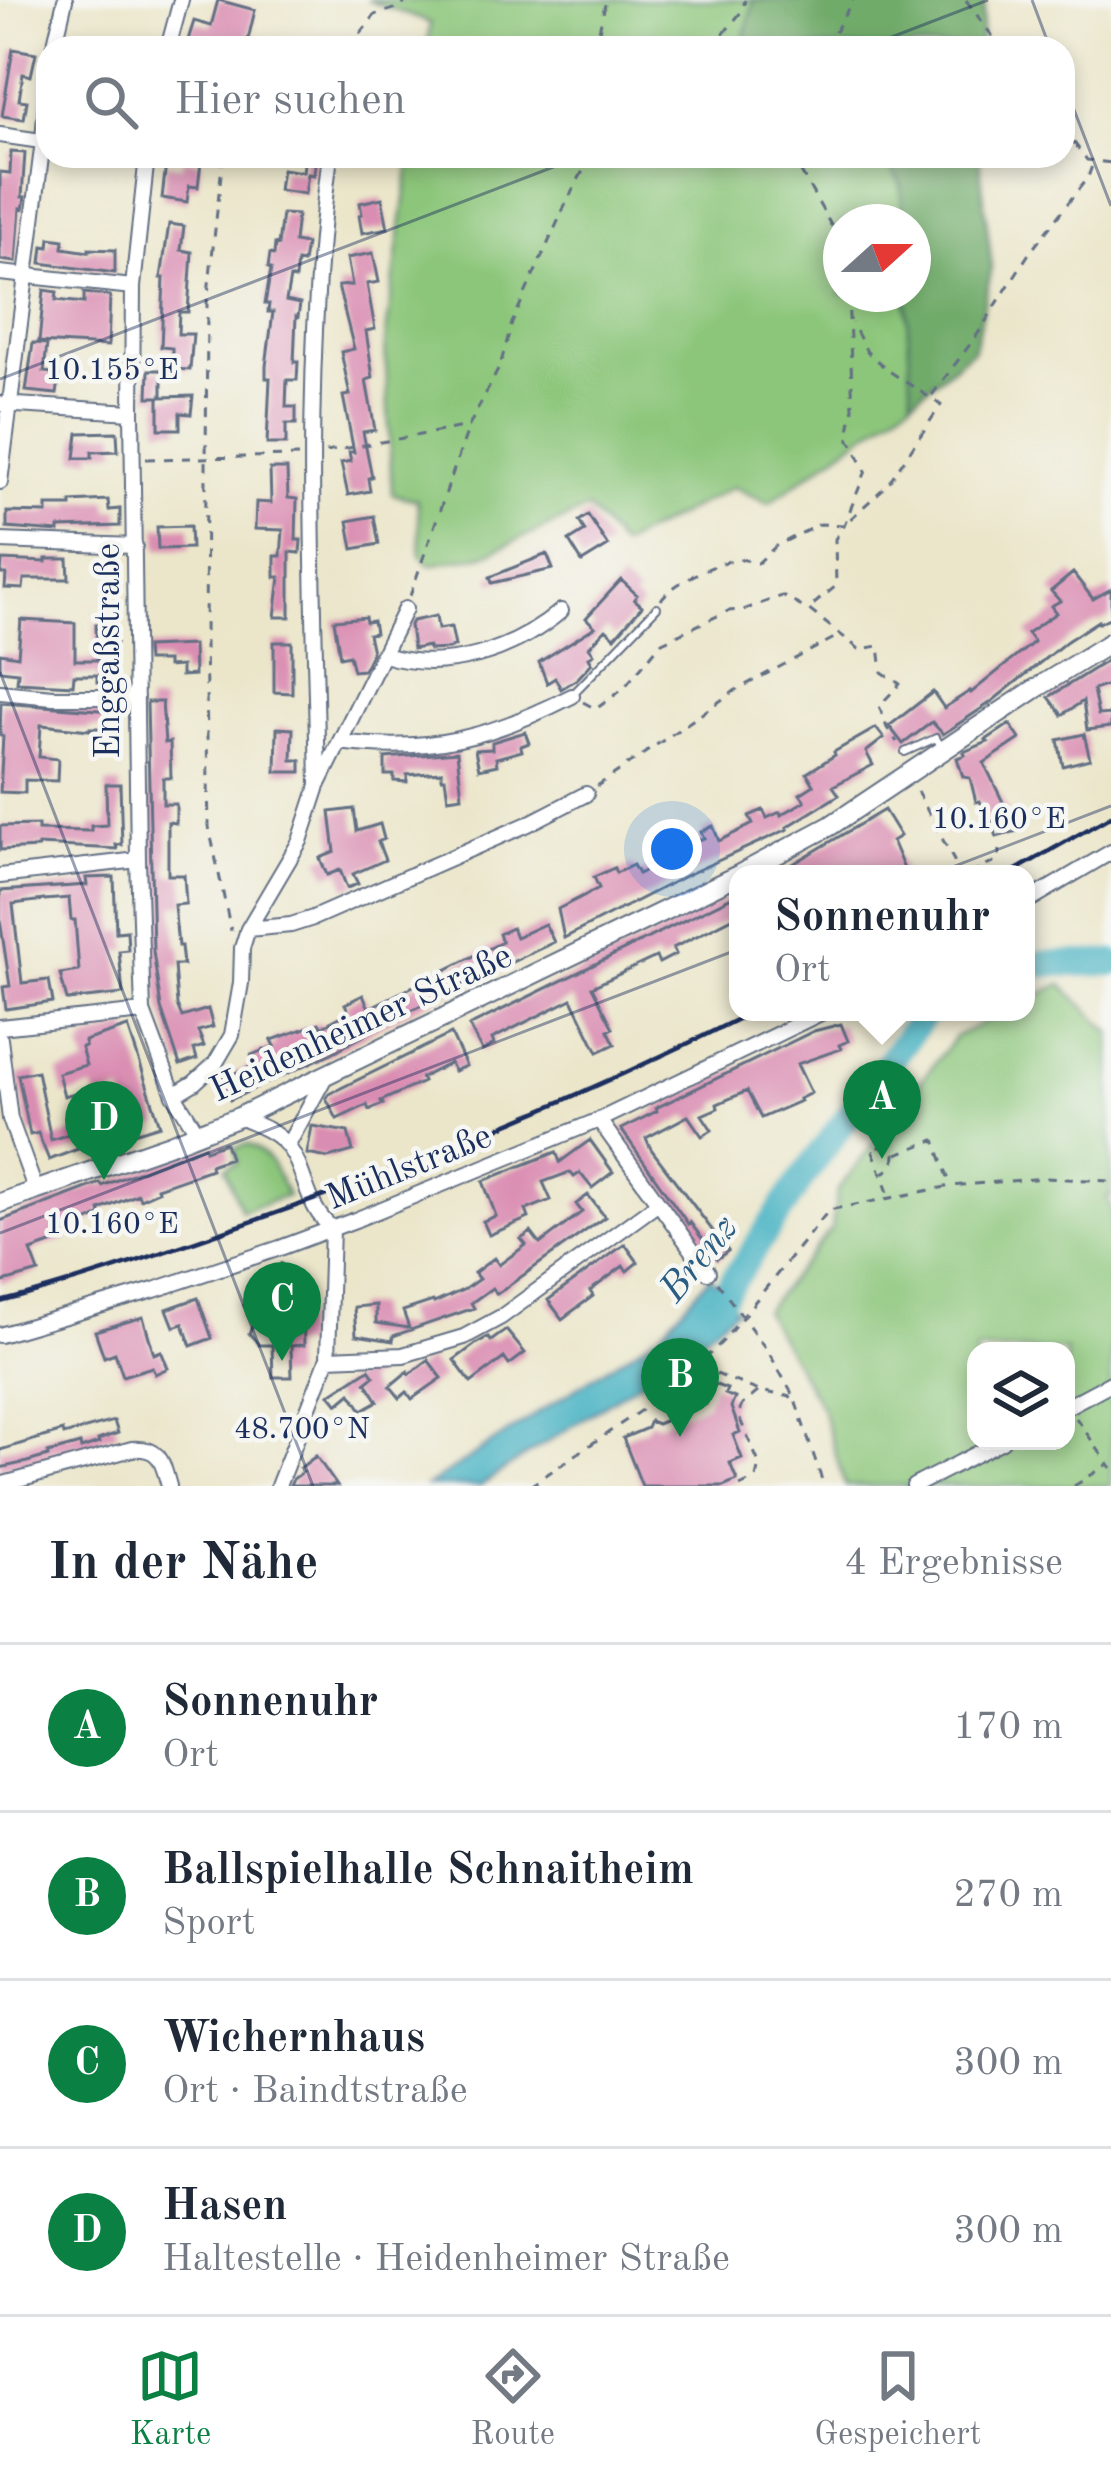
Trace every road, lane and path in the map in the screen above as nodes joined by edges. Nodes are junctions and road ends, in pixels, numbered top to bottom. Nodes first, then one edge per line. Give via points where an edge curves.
1 (65, 0) edge
2 (181, 0) edge
3 (405, 0) edge
4 (606, 0) edge
5 (745, 0) edge
6 (853, 0) edge
7 (966, 0) edge
8 (57, 36) edge
9 (171, 36) edge
10 (358, 36) edge
11 (598, 36) edge
12 (722, 36) edge
13 (833, 36) edge
14 (992, 36) edge
15 (0, 135) edge
16 (36, 140) edge
17 (1075, 144) edge
18 (1094, 160) junction
19 (1111, 163) edge
20 (41, 168) edge
21 (146, 168) edge
22 (222, 168) edge
23 (328, 168) edge
24 (585, 168) edge
25 (799, 168) edge
26 (823, 211) edge
27 (0, 273) edge
28 (26, 277) junction
29 (134, 287) junction
30 (850, 312) edge
31 (851, 322) junction
32 (931, 396) junction
33 (6, 404) edge
34 (132, 412) junction
35 (469, 426) junction
36 (312, 455) junction
37 (206, 457) junction
38 (132, 459) junction
39 (0, 482) edge
40 (844, 526) junction
41 (0, 541) edge
42 (135, 546) junction
43 (657, 607) joint
44 (405, 608) joint
45 (808, 609) junction
46 (562, 611) dead end
47 (838, 636) junction
48 (1111, 642) edge
49 (384, 655) junction
50 (0, 692) edge
51 (572, 696) joint
52 (136, 697) junction
53 (596, 709) dead end
54 (340, 742) junction
55 (944, 749) junction
56 (905, 752) joint
57 (317, 786) junction
58 (586, 794) joint
59 (920, 796) dead end
60 (1000, 850) dead end
61 (1111, 852) edge
62 (138, 860) junction
63 (756, 865) edge
64 (956, 865) edge
65 (988, 865) edge
66 (0, 876) edge
67 (729, 879) edge
68 (1035, 897) edge
69 (248, 929) junction
70 (242, 948) junction
71 (143, 1012) junction
72 (804, 1021) edge
73 (0, 1027) edge
74 (0, 1039) edge
75 (325, 1077) junction
76 (174, 1094) junction
77 (238, 1117) junction
78 (599, 1120) junction
79 (198, 1133) junction
80 (288, 1145) junction
81 (895, 1154) junction
82 (881, 1174) junction
83 (1111, 1181) edge
84 (951, 1186) junction
85 (36, 1191) junction
86 (890, 1198) junction
87 (0, 1203) edge
88 (657, 1204) junction
89 (332, 1228) junction
90 (280, 1248) junction
91 (708, 1272) joint
92 (332, 1299) junction
93 (283, 1300) junction
94 (741, 1314) junction
95 (284, 1321) dead end
96 (0, 1336) edge
97 (328, 1358) junction
98 (697, 1366) junction
99 (1111, 1383) edge
100 (759, 1390) junction
101 (794, 1397) junction
102 (1075, 1403) edge
103 (1075, 1418) edge
104 (984, 1450) edge
105 (1110, 1466) edge
106 (0, 1485) edge
107 (169, 1486) edge
108 (278, 1486) edge
109 (530, 1486) edge
110 (740, 1486) edge
111 (824, 1486) edge
112 (914, 1486) edge
113 (1074, 1486) edge

1 - 8 street
2 - 9 street
3 - 10 path via 375,15
4 - 11 path
5 - 12 path
6 - 13 path
7 - 14 path
15 - 16 street
17 - 18 path
18 - 19 path
18 - 32 path
20 - 28 street
21 - 29 street, Enggaßstraße
22 - 37 path via 207,303
23 - 36 street via 318,244
24 - 35 path
25 - 26 path
27 - 28 street
28 - 29 street
28 - 33 street
29 - 34 street, Enggaßstraße
30 - 31 path
31 - 32 path via 867,352
31 - 40 path via 848,436 866,471
32 - 40 path via 941,405 886,485
33 - 34 street
33 - 39 street
34 - 38 street, Enggaßstraße
35 - 36 path
35 - 44 path
36 - 37 path
36 - 57 street
37 - 38 path
37 - 70 path via 209,827 231,931
38 - 42 street, Enggaßstraße
40 - 43 path via 820,524 758,563 741,558 706,570 665,591
40 - 45 path via 835,538 836,586
41 - 42 street
42 - 52 street, Enggaßstraße
43 - 51 lane
44 - 49 street
45 - 47 path
45 - 53 path via 782,596 662,642
46 - 49 street via 518,641 463,659
47 - 56 path via 859,650 879,646 882,672 900,684 879,706
47 - 58 path via 736,690
48 - 55 street, Heidenheimer Straße
49 - 54 street
50 - 52 street
51 - 54 street via 457,741
52 - 62 street, Enggaßstraße
54 - 57 street
55 - 56 lane via 936,738
55 - 63 street, Heidenheimer Straße
57 - 69 street via 299,841
58 - 69 street via 313,918
59 - 64 path
60 - 65 path
61 - 68 street
62 - 66 street
62 - 71 street, Enggaßstraße
67 - 75 street, Heidenheimer Straße
69 - 70 street
70 - 76 street via 232,1036 215,1064
71 - 73 street
71 - 76 street, Enggaßstraße
72 - 78 street, Mühlstraße
74 - 85 street via 10,1119
75 - 77 street, Heidenheimer Straße
75 - 80 street
76 - 79 street, Enggaßstraße
77 - 79 street, Heidenheimer Straße
77 - 80 street
78 - 88 street
78 - 89 street, Mühlstraße
79 - 85 street, Heidenheimer Straße
80 - 89 street via 310,1202
81 - 82 path
81 - 82 path via 872,1148
81 - 84 path via 935,1140
82 - 86 path
83 - 84 path
84 - 86 path
85 - 87 street, Heidenheimer Straße
86 - 94 path via 829,1210
88 - 91 street
88 - 97 street via 464,1337 404,1355
89 - 90 street, Mühlstraße
89 - 92 street
90 - 93 path
90 - 96 street, Mühlstraße
91 - 94 path
92 - 93 path
92 - 97 street
93 - 95 path
94 - 98 path
94 - 101 path
97 - 108 street
98 - 100 path
98 - 109 path
99 - 102 street
100 - 101 path
100 - 110 path via 738,1414 759,1463 756,1478
101 - 111 path
103 - 105 path
104 - 112 street
105 - 113 path
106 - 107 street via 146,1448

